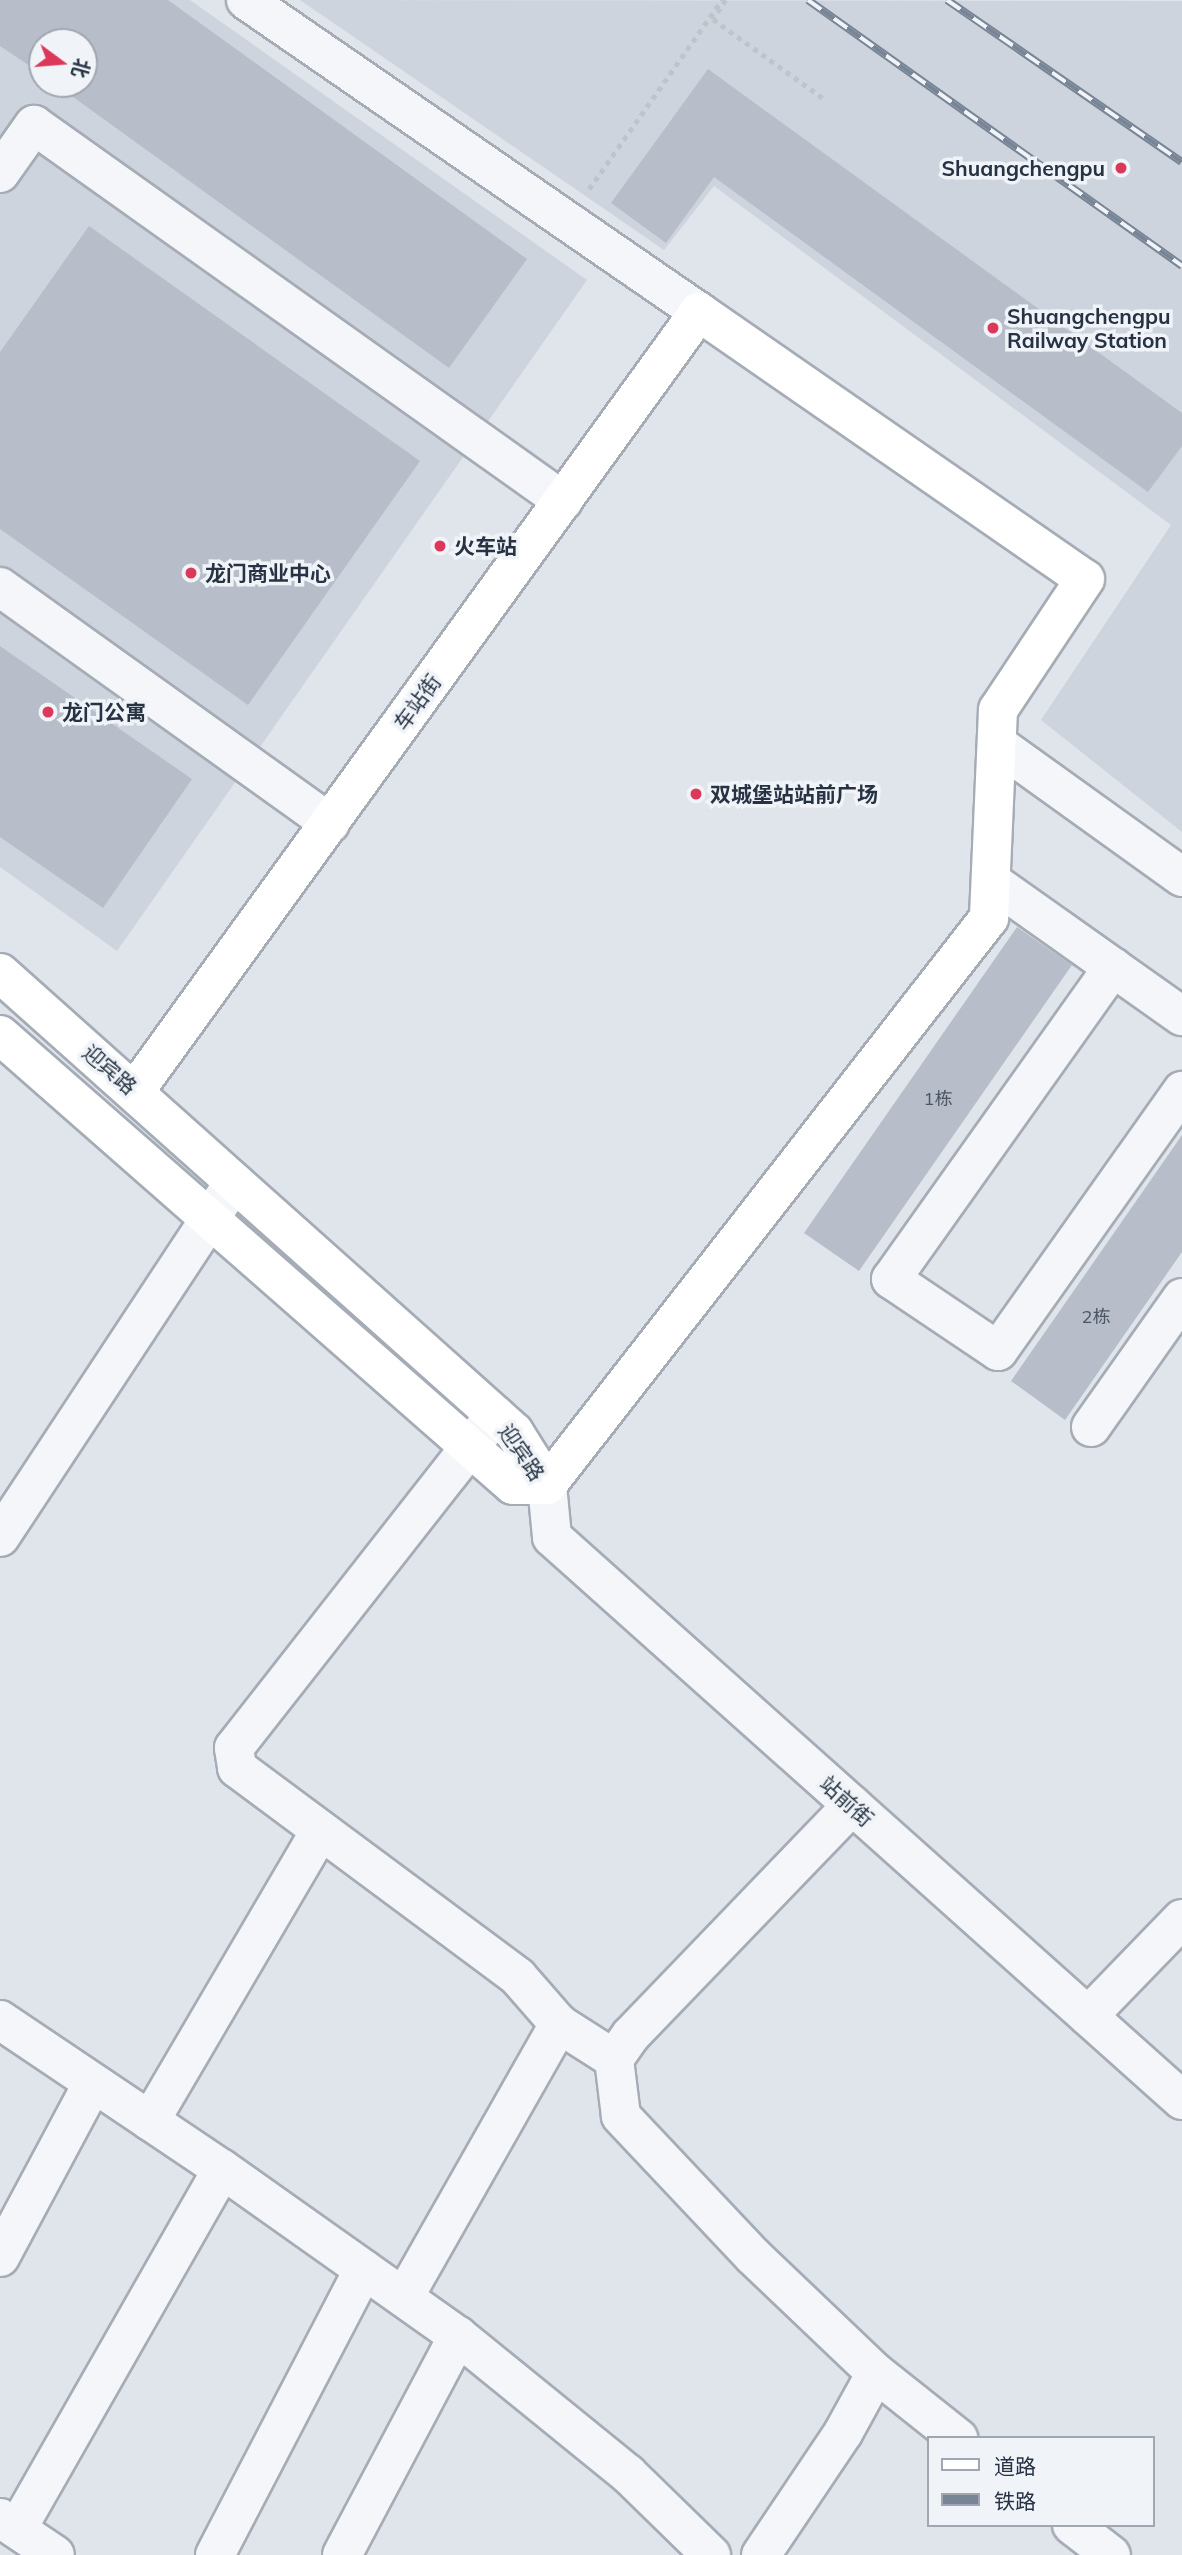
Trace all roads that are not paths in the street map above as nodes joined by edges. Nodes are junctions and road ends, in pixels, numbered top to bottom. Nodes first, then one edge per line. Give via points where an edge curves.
1 (246, 0) edge
2 (0, 173) edge
3 (699, 312) junction
4 (563, 501) junction
5 (0, 587) edge
6 (997, 744) junction
7 (330, 822) junction
8 (1182, 877) edge
9 (991, 881) junction
10 (1113, 967) junction
11 (0, 973) edge
12 (1182, 1016) edge
13 (0, 1035) edge
14 (135, 1091) junction
15 (1182, 1091) edge
16 (234, 1182) junction
17 (209, 1217) junction
18 (1182, 1298) edge
19 (495, 1415) junction
20 (1091, 1427) dead end
21 (468, 1446) junction
22 (547, 1485) junction
23 (0, 1537) edge
24 (852, 1805) junction
25 (320, 1830) junction
26 (1182, 1919) edge
27 (1088, 2016) junction
28 (0, 2020) edge
29 (559, 2024) junction
30 (614, 2059) junction
31 (93, 2083) junction
32 (1182, 2100) edge
33 (150, 2121) junction
34 (222, 2169) junction
35 (0, 2257) edge
36 (363, 2269) junction
37 (404, 2297) junction
38 (458, 2336) junction
39 (876, 2373) junction
40 (955, 2436) edge
41 (9, 2524) edge
42 (1075, 2527) edge
43 (55, 2555) edge
44 (215, 2555) edge
45 (342, 2555) edge
46 (711, 2555) edge
47 (761, 2555) edge
48 (1111, 2555) edge

1 - 3 street
2 - 4 street via 34,125
3 - 4 main road, 车站街
3 - 6 main road via 1085,579 998,710
4 - 7 main road, 车站街
5 - 7 street
6 - 8 street
6 - 9 main road
7 - 14 main road, 车站街
9 - 10 street
9 - 22 main road via 989,918
10 - 12 street
10 - 15 street via 891,1279 998,1351
11 - 14 main road, 迎宾路
13 - 17 main road, 迎宾路
14 - 16 main road, 迎宾路
16 - 17 street
16 - 19 main road, 迎宾路
17 - 21 main road, 迎宾路
17 - 23 street
18 - 20 street
19 - 21 street
19 - 22 main road, 迎宾路 via 514,1432
21 - 22 main road, 迎宾路 via 513,1485
21 - 25 street via 234,1748 237,1768
22 - 24 street, 站前街 via 552,1537
24 - 27 street, 站前街
24 - 30 street via 631,2035
25 - 29 street via 518,1977
25 - 33 street
26 - 27 street
27 - 32 street, 站前街
28 - 31 street
29 - 30 street
29 - 37 street
30 - 39 street via 621,2116 752,2256
31 - 33 street
31 - 35 street
33 - 34 street
34 - 36 street
34 - 41 street
36 - 37 street
36 - 44 street
37 - 38 street
38 - 45 street
38 - 46 street via 628,2474
39 - 40 street
39 - 47 street via 843,2433
41 - 43 street
42 - 48 street

